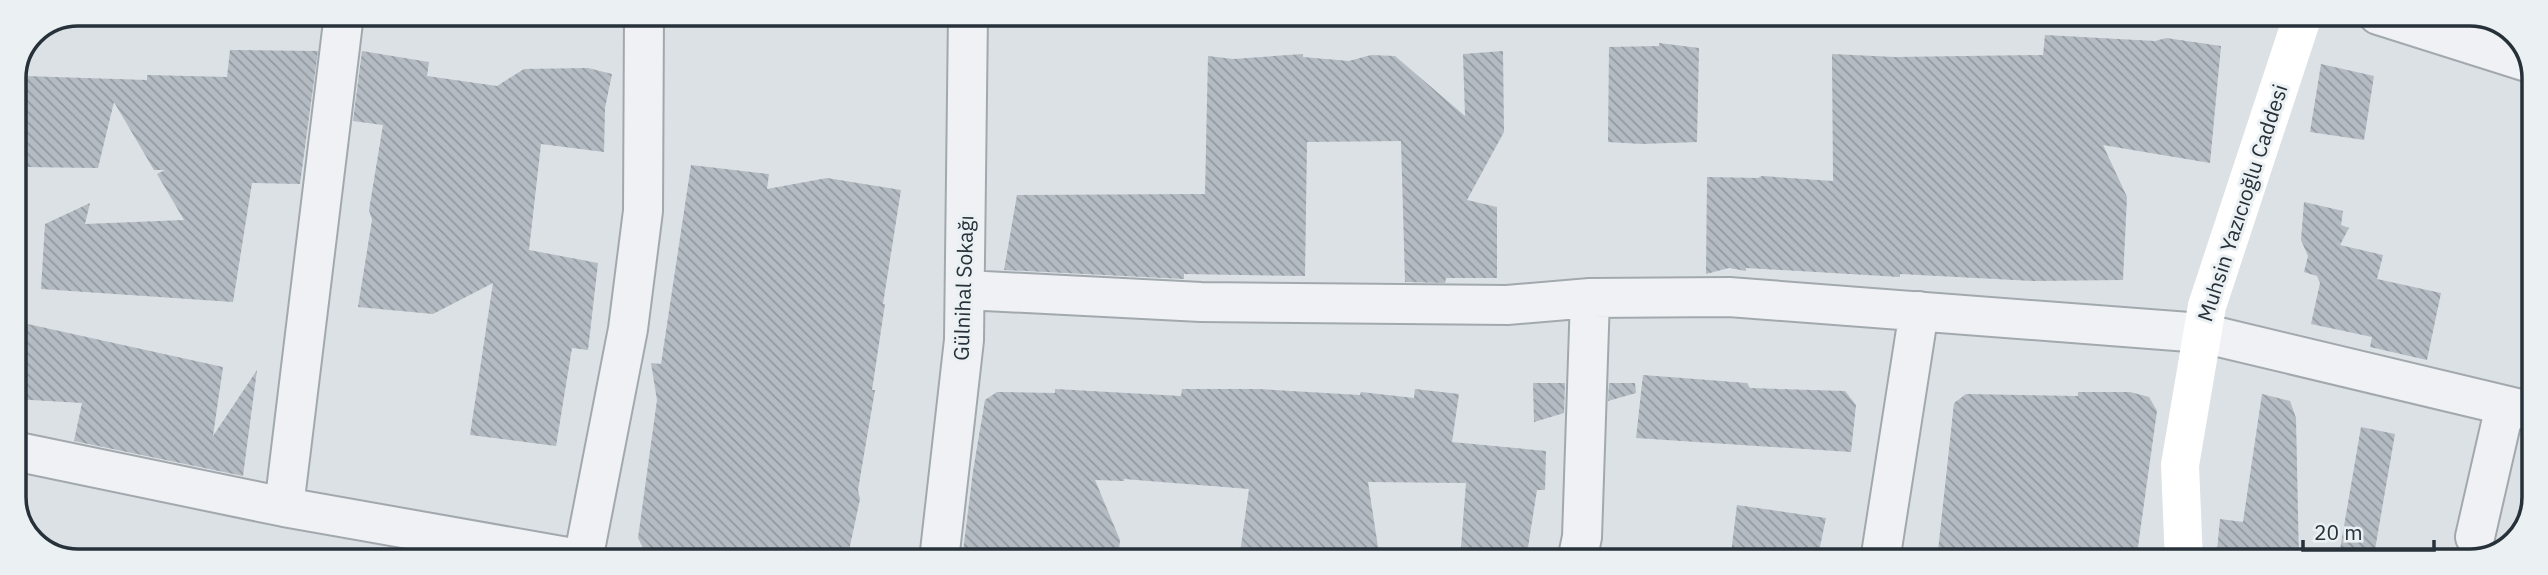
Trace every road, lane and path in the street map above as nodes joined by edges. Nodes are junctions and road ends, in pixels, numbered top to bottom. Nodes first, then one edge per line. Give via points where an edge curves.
1 (343, 26) edge
2 (644, 26) edge
3 (968, 26) edge
4 (2299, 26) edge
5 (2413, 26) edge
6 (2518, 59) edge
7 (965, 289) junction
8 (1590, 298) junction
9 (1919, 311) junction
10 (2202, 333) junction
11 (2519, 409) edge
12 (26, 453) edge
13 (285, 507) junction
14 (2475, 537) dead end
15 (521, 549) edge
16 (585, 549) edge
17 (940, 549) edge
18 (1580, 549) edge
19 (1882, 549) edge
20 (2183, 549) edge

1 - 13 street
2 - 16 street via 643,211 628,329
3 - 7 street, Gülnihal Sokağı
4 - 10 street, Muhsin Yazıcıoğlu Caddesi
5 - 6 street
7 - 8 street via 1201,302 1507,305
7 - 17 street, Gülnihal Sokağı via 964,340
8 - 9 street via 1729,297
8 - 18 street
9 - 10 street
9 - 19 street
10 - 11 street
10 - 20 street, Muhsin Yazıcıoğlu Caddesi via 2179,465
11 - 14 street
12 - 13 street
13 - 15 street

